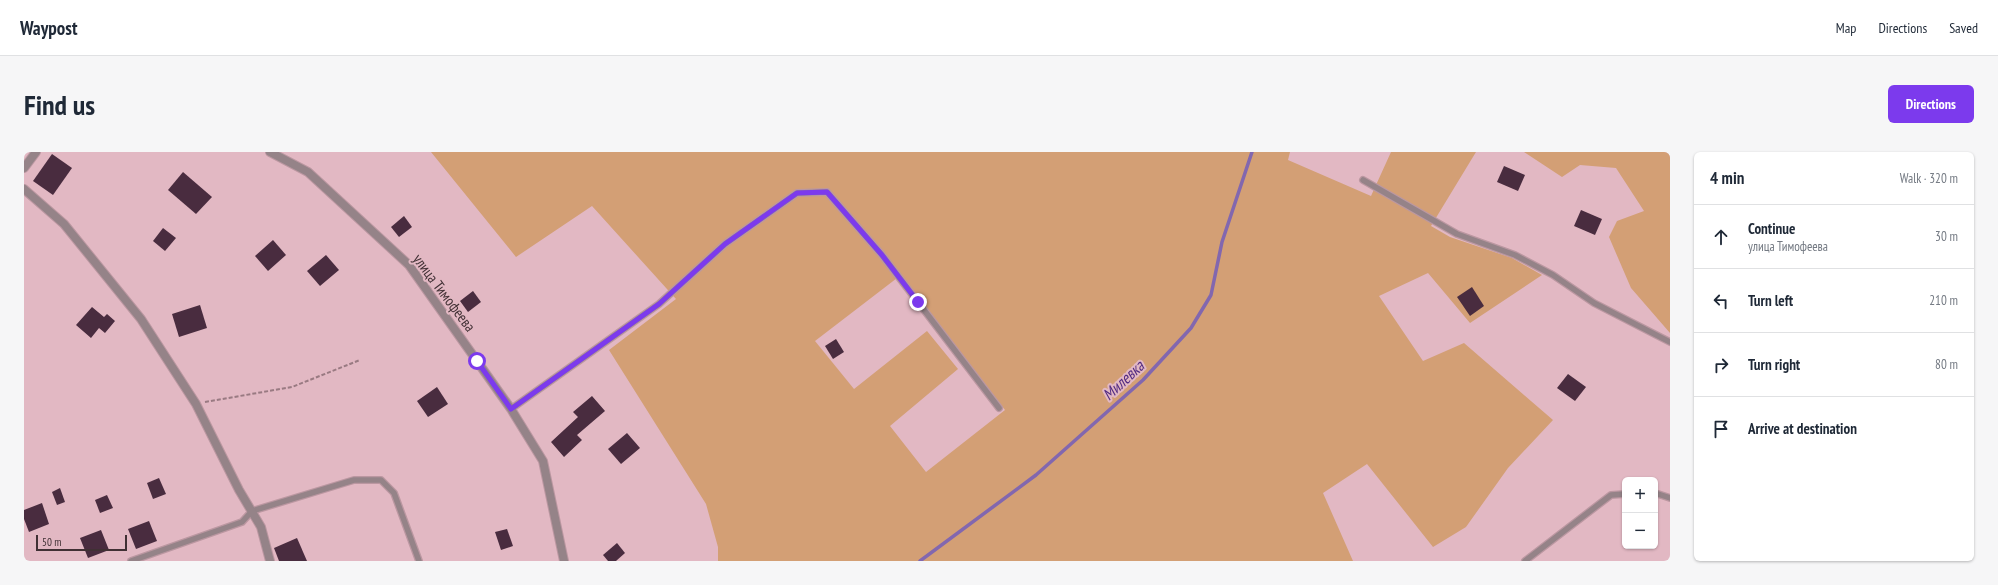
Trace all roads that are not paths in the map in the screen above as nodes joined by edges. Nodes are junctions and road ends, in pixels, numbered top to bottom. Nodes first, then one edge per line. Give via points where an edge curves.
1 (36, 152) edge
2 (270, 152) edge
3 (24, 168) edge
4 (1363, 180) dead end
5 (24, 189) edge
6 (1670, 342) edge
7 (999, 408) dead end
8 (511, 409) junction
9 (1622, 494) edge
10 (1658, 494) edge
11 (1670, 498) edge
12 (252, 511) junction
13 (131, 561) edge
14 (270, 561) edge
15 (420, 561) edge
16 (564, 561) edge
17 (1525, 561) edge

1 - 3 street
2 - 8 street, улица Тимофеева via 308,172 409,265
4 - 6 lane via 1457,234 1515,254 1553,275 1594,303
5 - 12 street via 64,224 141,319 196,404
7 - 8 lane via 882,255 827,192 797,193 725,244 659,304
8 - 16 street, улица Тимофеева via 543,462
9 - 17 lane via 1611,495
10 - 11 lane
12 - 13 lane via 242,522
12 - 14 street via 261,527
12 - 15 lane via 354,480 380,480 394,493

